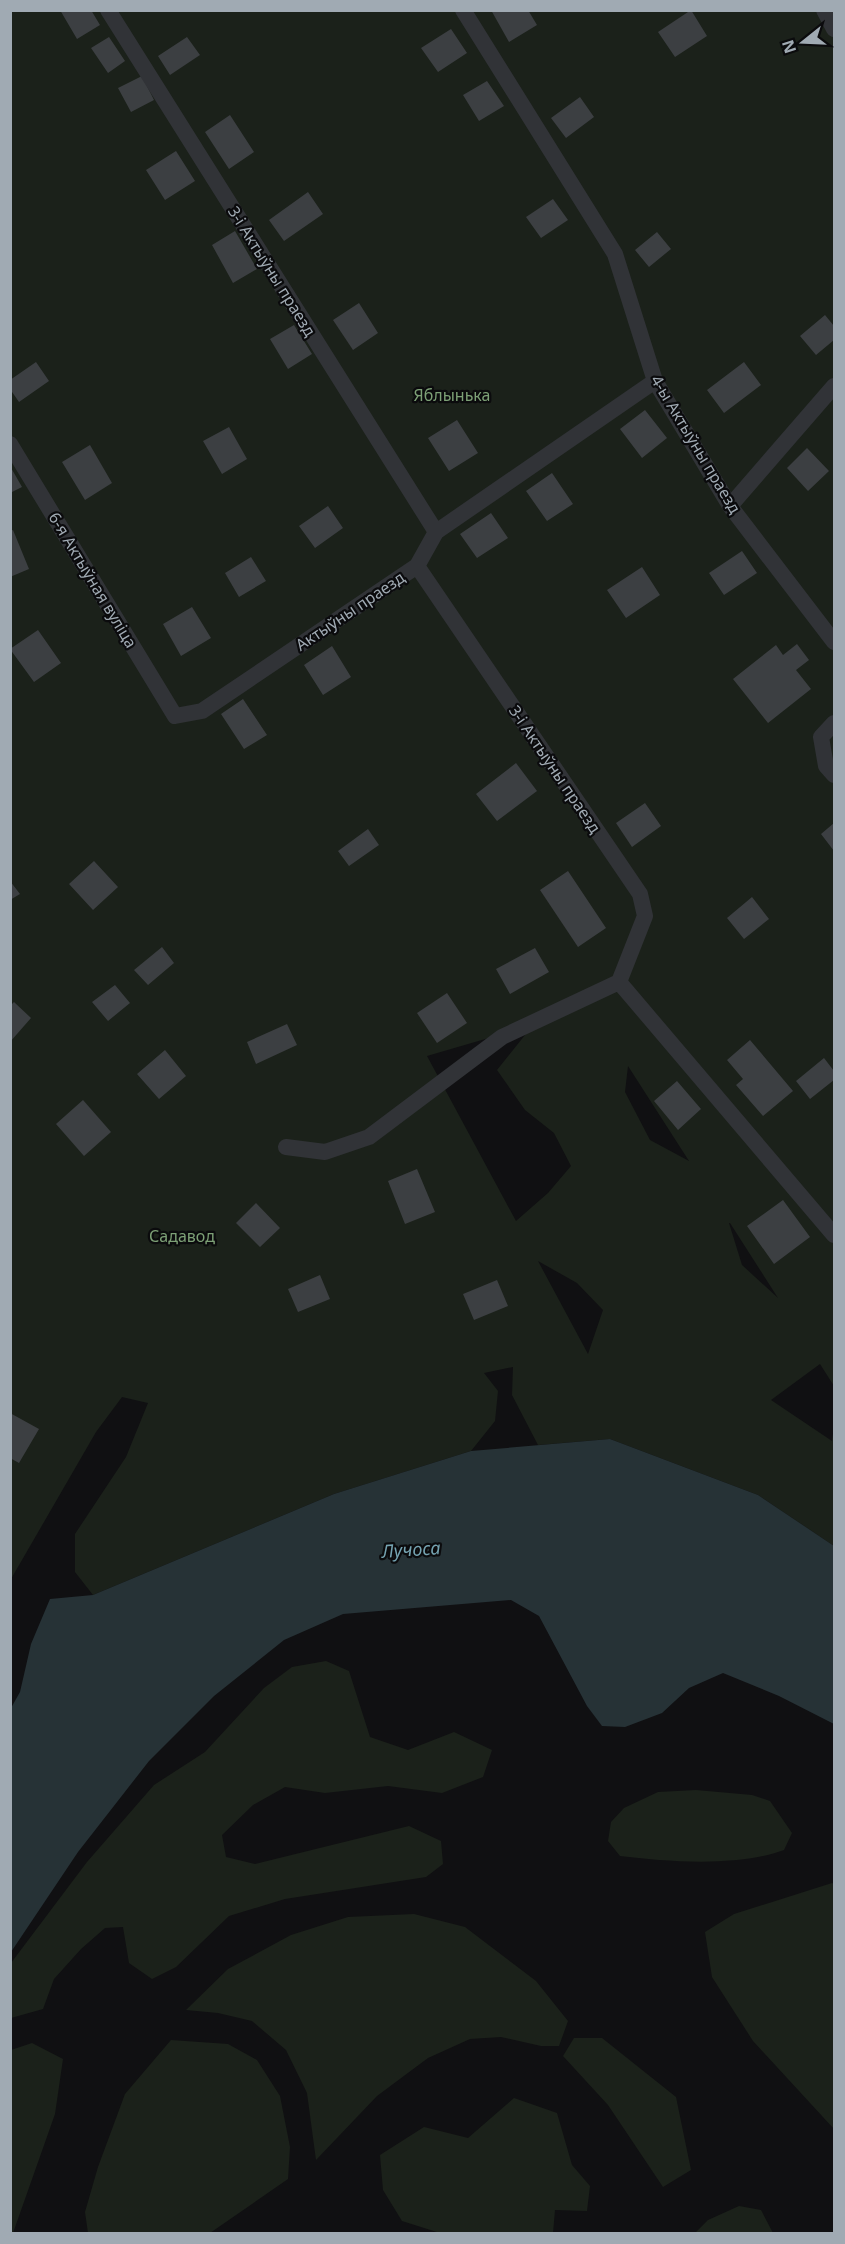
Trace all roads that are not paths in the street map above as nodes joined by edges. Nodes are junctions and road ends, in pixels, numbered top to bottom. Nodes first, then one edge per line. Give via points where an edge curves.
1 (108, 10) edge
2 (463, 10) edge
3 (824, 10) edge
4 (834, 29) edge
5 (655, 381) junction
6 (834, 386) edge
7 (10, 444) edge
8 (730, 506) junction
9 (436, 532) junction
10 (417, 567) junction
11 (834, 642) edge
12 (175, 716) joint
13 (834, 723) edge
14 (834, 775) edge
15 (620, 982) junction
16 (286, 1147) dead end
17 (834, 1234) edge

1 - 9 lane, 3-і Актыўны праезд
2 - 5 lane, 4-ы Актыўны праезд via 615,255
3 - 4 lane
5 - 8 lane, 4-ы Актыўны праезд
5 - 9 lane, Актыўны праезд
6 - 8 lane
7 - 12 lane, 6-я Актыўная вуліца
8 - 11 lane, 4-ы Актыўны праезд
9 - 10 lane, Актыўны праезд
10 - 12 lane, Актыўны праезд via 202,711
10 - 15 lane, 3-і Актыўны праезд via 640,894 645,916
13 - 14 lane via 821,737 826,766
15 - 16 lane via 502,1037 369,1137 325,1152
15 - 17 lane

